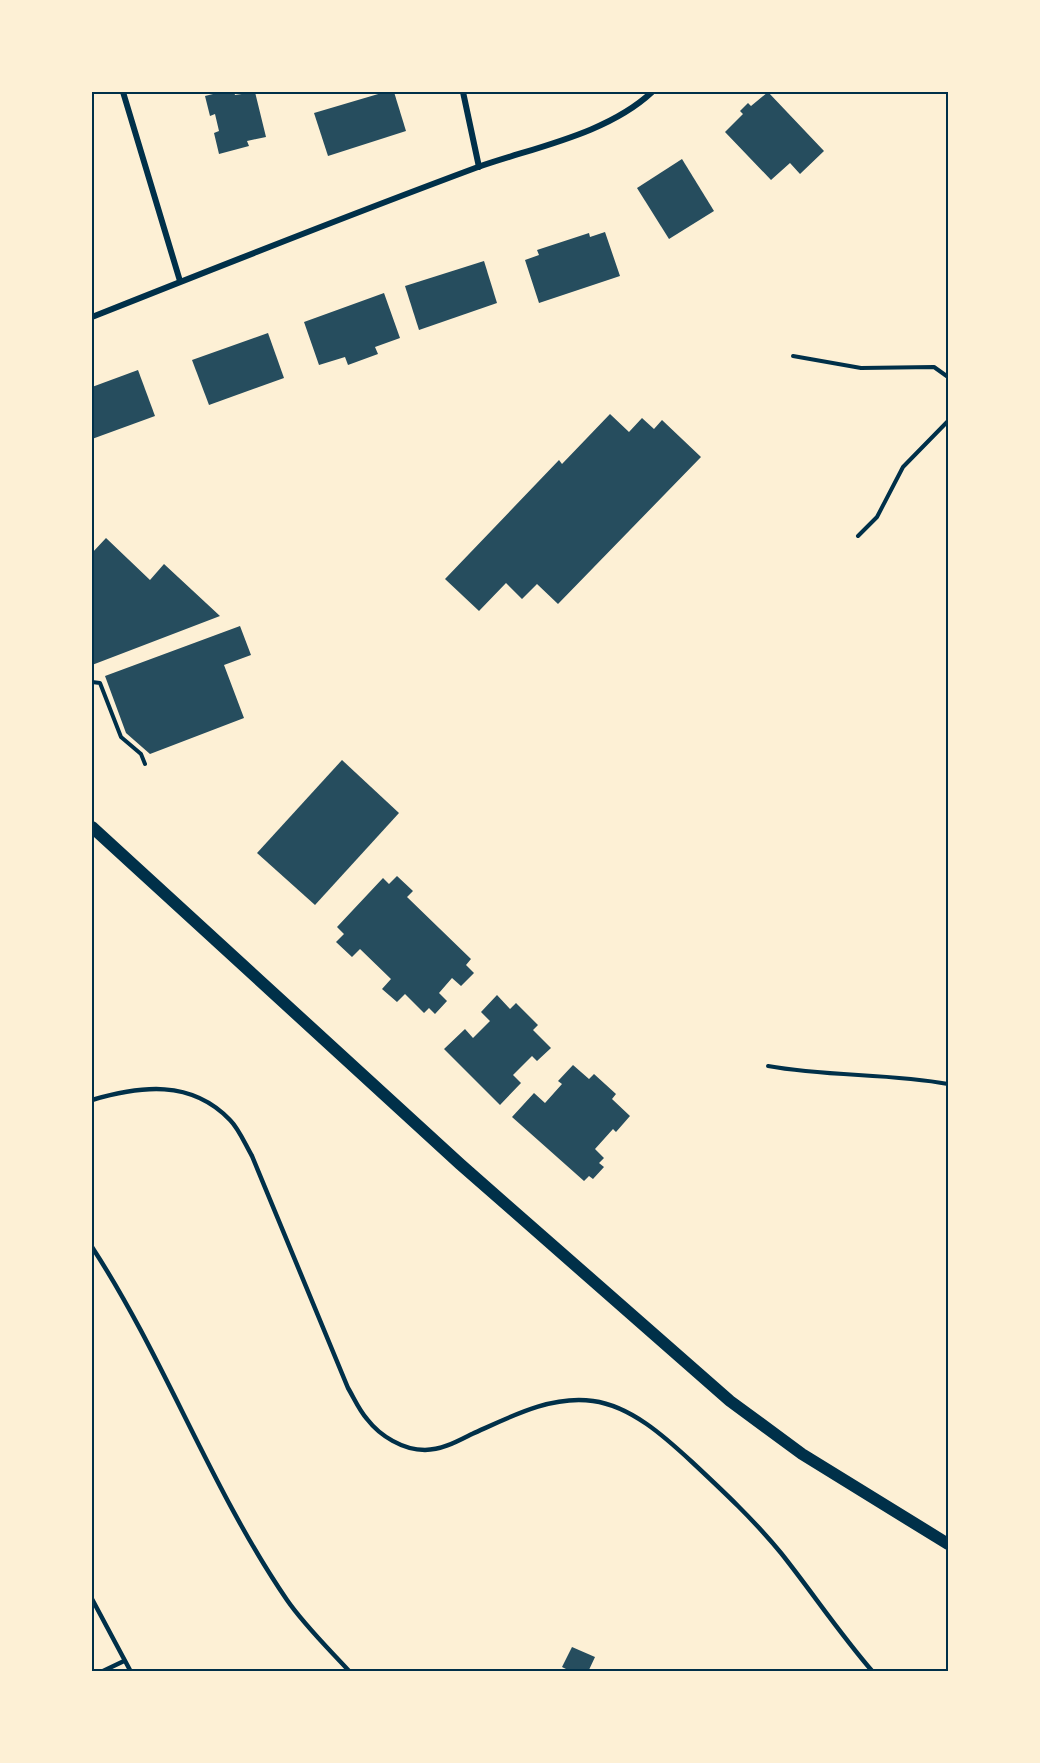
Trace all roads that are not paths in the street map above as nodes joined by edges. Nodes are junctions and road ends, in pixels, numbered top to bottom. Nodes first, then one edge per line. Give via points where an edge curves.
1 (123, 92) edge
2 (463, 92) edge
3 (652, 92) edge
4 (479, 167) junction
5 (180, 281) junction
6 (92, 317) edge
7 (92, 827) edge
8 (92, 1100) edge
9 (92, 1246) edge
10 (948, 1544) edge
11 (92, 1599) edge
12 (124, 1660) junction
13 (101, 1671) edge
14 (130, 1671) edge
15 (350, 1671) edge
16 (759, 1671) edge
17 (769, 1671) edge
18 (873, 1671) edge

1 - 5 street
2 - 4 street
3 - 4 street via 637,106 595,126
4 - 5 street
5 - 6 street
7 - 10 main road via 460,1164 730,1401 802,1454
8 - 18 lane via 128,1089 172,1089 207,1101 231,1121 252,1156 348,1388 366,1419 383,1436 407,1447 426,1450 447,1446 536,1407 566,1399 595,1401 623,1410 680,1451 743,1510
9 - 15 lane via 172,1388 239,1523 289,1602
11 - 12 lane
12 - 13 lane
12 - 14 lane
16 - 17 lane

